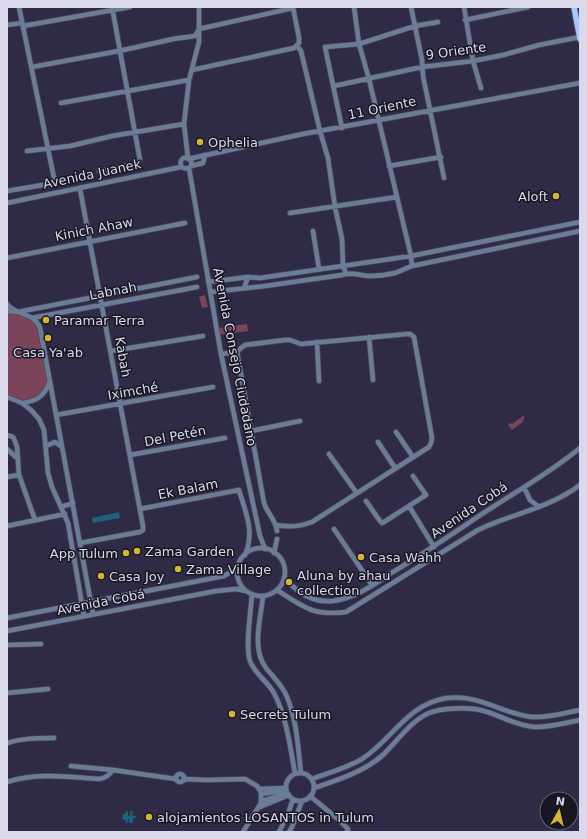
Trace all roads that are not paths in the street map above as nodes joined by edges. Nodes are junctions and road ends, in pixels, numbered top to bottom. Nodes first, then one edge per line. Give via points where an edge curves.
1 (19, 7) edge
2 (130, 7) edge
3 (199, 7) edge
4 (293, 7) edge
5 (354, 7) edge
6 (411, 7) edge
7 (464, 7) edge
8 (528, 7) edge
9 (574, 7) edge
10 (112, 9) edge
11 (465, 20) junction
12 (438, 22) dead end
13 (23, 24) junction
14 (7, 25) edge
15 (415, 26) junction
16 (199, 29) junction
17 (580, 38) edge
18 (359, 44) junction
19 (297, 46) junction
20 (120, 52) junction
21 (473, 61) junction
22 (32, 67) junction
23 (422, 67) junction
24 (192, 70) junction
25 (369, 79) junction
26 (189, 80) junction
27 (580, 83) edge
28 (334, 86) junction
29 (481, 88) dead end
30 (128, 92) junction
31 (61, 103) dead end
32 (431, 110) junction
33 (379, 120) junction
34 (184, 124) junction
35 (342, 128) junction
36 (320, 131) junction
37 (135, 132) junction
38 (48, 148) junction
39 (28, 151) dead end
40 (205, 155) junction
41 (441, 156) junction
42 (188, 158) junction
43 (389, 166) junction
44 (181, 167) junction
45 (190, 167) junction
46 (99, 171) dead end
47 (444, 178) dead end
48 (80, 189) junction
49 (7, 191) edge
50 (397, 197) junction
51 (7, 203) edge
52 (335, 207) junction
53 (290, 213) dead end
54 (186, 222) dead end
55 (580, 222) edge
56 (313, 231) dead end
57 (580, 231) edge
58 (91, 241) junction
59 (475, 243) junction
60 (477, 252) junction
61 (411, 256) junction
62 (7, 258) edge
63 (358, 264) junction
64 (343, 265) junction
65 (412, 266) junction
66 (319, 268) junction
67 (295, 272) junction
68 (356, 273) junction
69 (346, 274) junction
70 (197, 277) dead end
71 (248, 277) junction
72 (260, 278) junction
73 (296, 281) junction
74 (208, 282) junction
75 (265, 286) junction
76 (197, 287) dead end
77 (244, 288) junction
78 (211, 292) junction
79 (101, 295) junction
80 (7, 304) edge
81 (102, 304) junction
82 (7, 311) edge
83 (18, 312) junction
84 (32, 318) junction
85 (203, 336) dead end
86 (370, 337) junction
87 (317, 342) junction
88 (111, 351) junction
89 (237, 352) junction
90 (221, 354) junction
91 (374, 380) dead end
92 (49, 381) junction
93 (319, 381) dead end
94 (213, 387) dead end
95 (8, 398) edge
96 (22, 403) junction
97 (121, 404) junction
98 (56, 415) junction
99 (300, 421) dead end
100 (251, 431) junction
101 (396, 432) dead end
102 (7, 435) edge
103 (224, 438) dead end
104 (378, 442) dead end
105 (46, 446) junction
106 (62, 447) junction
107 (580, 448) edge
108 (7, 449) edge
109 (329, 454) dead end
110 (130, 456) junction
111 (413, 457) junction
112 (18, 459) junction
113 (395, 468) junction
114 (19, 475) junction
115 (413, 476) dead end
116 (7, 477) edge
117 (580, 485) edge
118 (524, 486) junction
119 (356, 492) junction
120 (366, 500) dead end
121 (73, 503) junction
122 (61, 506) junction
123 (408, 506) junction
124 (539, 507) junction
125 (140, 509) junction
126 (65, 514) junction
127 (35, 520) junction
128 (276, 524) junction
129 (7, 526) edge
130 (334, 529) dead end
131 (277, 531) dead end
132 (277, 539) dead end
133 (80, 543) junction
134 (434, 546) junction
135 (265, 549) junction
136 (274, 553) junction
137 (245, 555) junction
138 (238, 568) junction
139 (284, 577) junction
140 (372, 585) junction
141 (277, 590) junction
142 (246, 591) junction
143 (252, 594) junction
144 (263, 596) junction
145 (91, 602) junction
146 (82, 604) junction
147 (93, 614) junction
148 (84, 616) junction
149 (7, 618) edge
150 (7, 631) edge
151 (41, 644) dead end
152 (7, 645) edge
153 (48, 689) dead end
154 (7, 693) edge
155 (580, 710) edge
156 (580, 720) edge
157 (54, 738) dead end
158 (7, 743) edge
159 (71, 766) dead end
160 (113, 770) junction
161 (301, 772) junction
162 (295, 773) junction
163 (312, 779) junction
164 (7, 782) edge
165 (314, 788) junction
166 (260, 792) junction
167 (288, 793) junction
168 (310, 796) junction
169 (302, 800) junction
170 (262, 801) junction
171 (260, 807) junction
172 (243, 832) edge
173 (278, 832) edge
174 (289, 832) edge
175 (347, 832) edge

1 - 13 street
2 - 10 street
3 - 16 street
4 - 16 street
4 - 19 street via 299,38
5 - 18 street
6 - 15 street
7 - 11 street
8 - 11 street
9 - 17 main road
10 - 13 street
10 - 20 street
11 - 21 street
12 - 15 street
13 - 14 street
13 - 22 street
15 - 18 street
15 - 23 street
16 - 20 street via 195,36
16 - 24 street via 199,42
17 - 21 street, 9 Oriente
18 - 25 street
18 - 28 street via 325,47
19 - 24 street
19 - 36 street via 301,51
20 - 22 street
20 - 30 street
21 - 23 street, 9 Oriente
21 - 29 street
22 - 38 street
23 - 25 street, 9 Oriente
23 - 32 street
24 - 26 street
25 - 28 street, 9 Oriente
25 - 33 street
26 - 30 street
26 - 34 street
27 - 32 street, 11 Oriente
28 - 35 street
30 - 31 street
30 - 37 street
32 - 33 street, 11 Oriente
32 - 41 street
33 - 35 street, 11 Oriente
33 - 43 street
34 - 37 street
34 - 42 street
35 - 36 street, 11 Oriente
36 - 40 street, 11 Oriente
36 - 52 street via 328,158
37 - 38 street via 70,146
37 - 46 street via 139,163
38 - 39 street
38 - 49 street via 55,183
40 - 42 street, 11 Oriente
40 - 45 street via 203,163
41 - 43 street
41 - 47 street
42 - 44 street via 181,160
42 - 45 street via 191,162
43 - 50 street
44 - 45 street
44 - 48 street, Avenida Juanek
45 - 74 street, Avenida Consejo Ciudadano
48 - 51 street, Avenida Juanek
48 - 58 street, Kabah
50 - 52 street
50 - 61 street
52 - 53 street
52 - 64 street via 342,239
54 - 58 street, Kinich Ahaw
55 - 59 street
56 - 66 street
57 - 60 street
58 - 62 street, Kinich Ahaw
58 - 79 street, Kabah
59 - 60 street
59 - 61 street
60 - 65 street
61 - 63 street
61 - 65 street
63 - 64 street
63 - 68 street
64 - 66 street
64 - 69 street
65 - 68 street via 395,273 375,276
66 - 67 street
67 - 72 street
67 - 73 street
68 - 69 street
69 - 73 street
70 - 79 street
71 - 72 street
71 - 74 street
71 - 77 street
72 - 75 street
73 - 75 street
74 - 78 street, Avenida Consejo Ciudadano
75 - 77 street
76 - 81 street, Labnah
77 - 78 street
78 - 90 street, Avenida Consejo Ciudadano
79 - 81 street, Kabah
79 - 83 street
80 - 83 street
81 - 84 street, Labnah
81 - 88 street, Kabah
82 - 83 street
83 - 84 street
84 - 92 street via 38,322 40,328
85 - 88 street
86 - 87 street
86 - 91 street
86 - 111 street via 407,334 414,337 432,438 429,447
87 - 89 street via 301,344 284,340 245,345
87 - 93 street
88 - 97 street, Kabah
89 - 90 street
89 - 100 street
90 - 135 street, Avenida Consejo Ciudadano via 260,536
92 - 96 street via 38,399
92 - 98 street
94 - 97 street, Iximché
95 - 96 street
96 - 105 street via 39,418
97 - 98 street, Iximché
97 - 110 street, Kabah
98 - 106 street
99 - 100 street
100 - 128 street via 264,503
101 - 111 street
102 - 112 street via 15,441
103 - 110 street, Del Petén
104 - 113 street
105 - 106 street via 55,442
105 - 122 street via 48,473
106 - 121 street
107 - 118 street, Avenida Cobá
108 - 112 street
109 - 119 street
110 - 125 street, Kabah
111 - 113 street
112 - 114 street
113 - 119 street
114 - 116 street
114 - 127 street
115 - 123 street via 426,495
117 - 124 street, Avenida Cobá via 569,494
118 - 124 street via 530,500
118 - 134 street, Avenida Cobá
119 - 128 street via 312,522 290,527
120 - 123 street via 382,523
121 - 122 street
121 - 133 street
122 - 126 street
123 - 134 street
124 - 141 street, Avenida Cobá via 478,530 346,612 319,612 305,608
125 - 133 street, Kabah via 143,530 140,532
125 - 137 street, Ek Balam via 240,490 250,531 249,546
126 - 127 street
126 - 146 street
127 - 129 street
128 - 131 street
130 - 140 street
132 - 136 street
133 - 145 street
134 - 140 street, Avenida Cobá
135 - 136 street
135 - 137 street via 254,550
136 - 139 street via 282,561
137 - 138 street
138 - 142 street via 239,580
138 - 145 street, Avenida Cobá via 224,576
139 - 140 street, Avenida Cobá via 300,592 322,601 351,597
139 - 141 street
141 - 144 street
142 - 143 street
142 - 147 street, Avenida Cobá via 228,589
143 - 144 street
143 - 162 street via 248,638 250,661 278,701
144 - 161 street via 258,638 259,653 264,666 287,697 296,729
145 - 146 street, Avenida Cobá
145 - 147 street
146 - 148 street
146 - 149 street, Avenida Cobá
147 - 148 street, Avenida Cobá
148 - 150 street, Avenida Cobá
151 - 152 street
153 - 154 street
155 - 163 street via 556,716 532,717 509,712 483,701 447,698 414,711 372,752 361,759
156 - 165 street via 535,727 481,710 458,708 429,714 409,727 384,755 361,769
157 - 158 street via 21,739
159 - 160 street
160 - 164 street via 109,776 100,779 49,775
160 - 166 street via 176,779 180,782 184,779 245,779 257,786
161 - 162 street
161 - 163 street
162 - 167 street via 288,779
163 - 165 street
165 - 168 street
166 - 167 street
166 - 170 street
167 - 169 street
167 - 170 street
167 - 171 street
167 - 173 street via 288,814
168 - 169 street
168 - 175 street via 339,820 348,829
169 - 174 street
170 - 171 street
171 - 172 street

